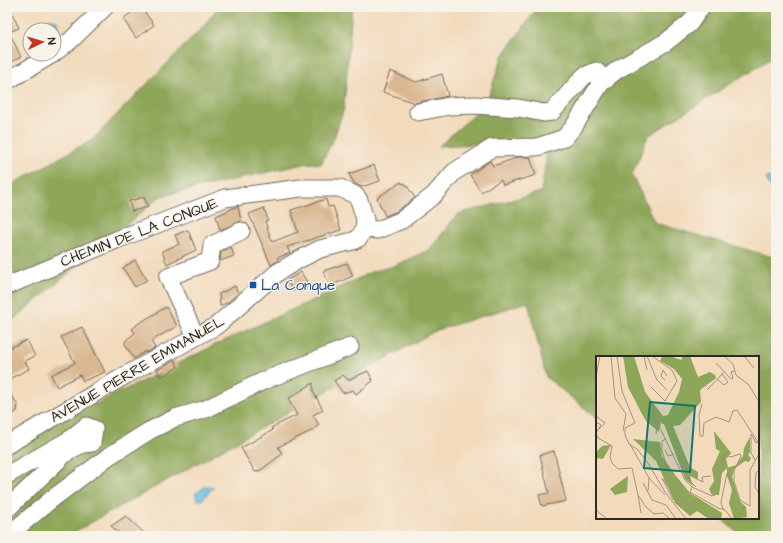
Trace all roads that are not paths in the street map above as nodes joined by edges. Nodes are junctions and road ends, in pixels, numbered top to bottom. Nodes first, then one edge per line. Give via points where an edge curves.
1 (106, 7) edge
2 (701, 7) edge
3 (62, 47) edge
4 (38, 62) edge
5 (606, 80) junction
6 (7, 81) edge
7 (418, 112) dead end
8 (364, 229) junction
9 (240, 231) dead end
10 (7, 286) edge
11 (196, 337) junction
12 (350, 347) dead end
13 (7, 445) edge
14 (7, 475) edge
15 (7, 510) edge
16 (7, 536) edge

1 - 3 street
2 - 5 street via 690,22 666,42 617,70
4 - 6 street
5 - 7 street via 596,71 584,76 552,112 475,105 450,106
5 - 8 street via 601,83 564,138 537,147 492,148 454,172 434,195 402,220 378,230
8 - 10 street, CHEMIN DE LA CONQUE via 365,219 359,200 355,195 340,188 301,188 225,198 108,243
8 - 11 street, AVENUE PIERRE EMMANUEL via 359,238 353,241 320,249 278,272 216,326
9 - 11 street via 212,245 210,261 168,277
11 - 13 street, AVENUE PIERRE EMMANUEL
12 - 16 street via 148,431 109,456
14 - 15 street via 69,440 86,426 94,429 92,443 68,451

